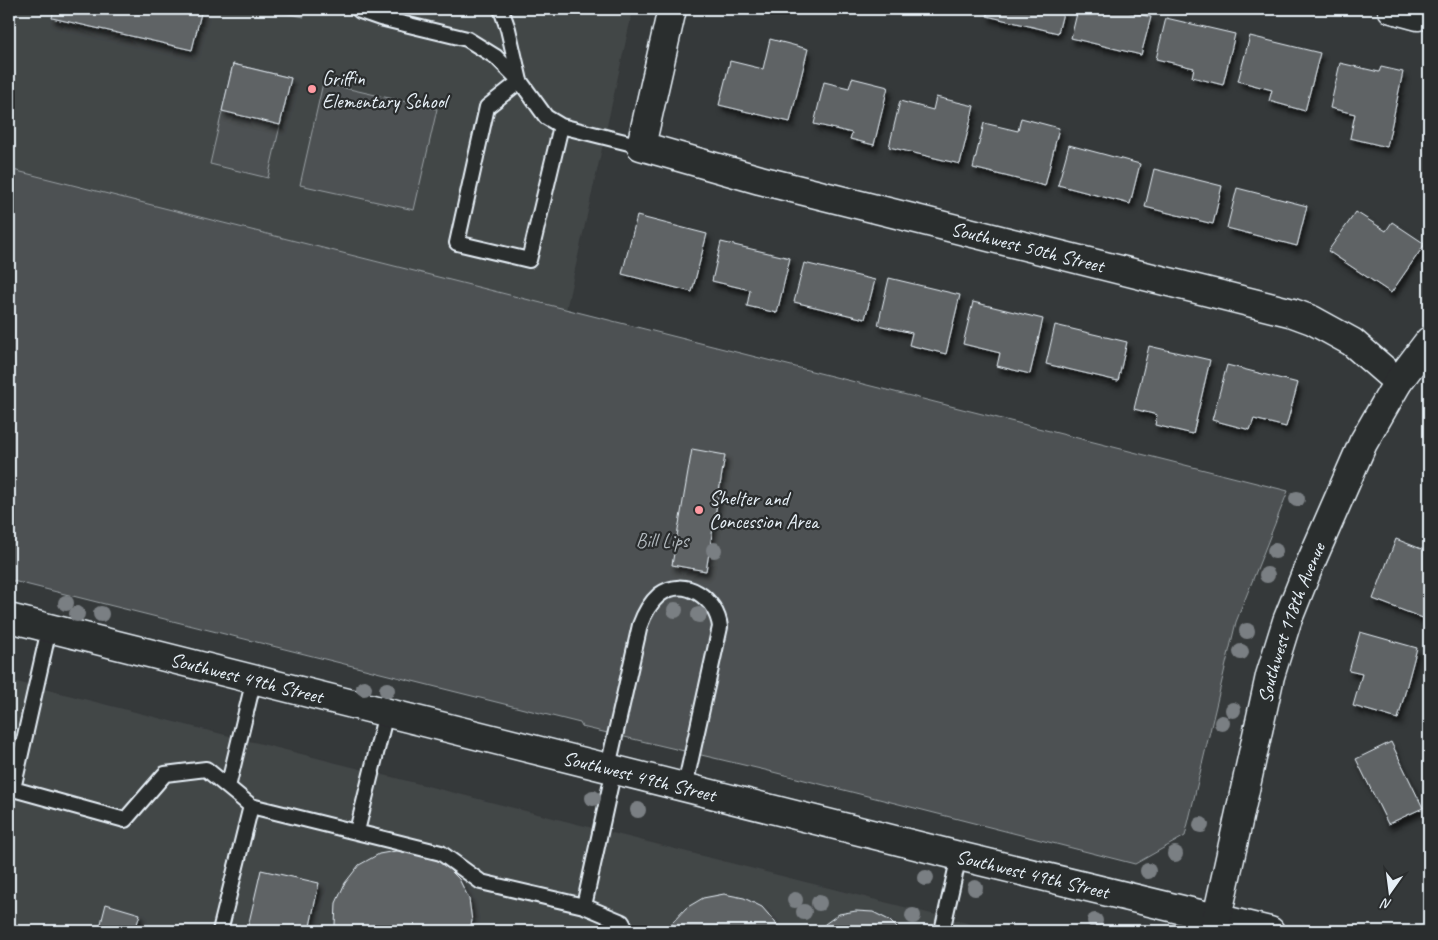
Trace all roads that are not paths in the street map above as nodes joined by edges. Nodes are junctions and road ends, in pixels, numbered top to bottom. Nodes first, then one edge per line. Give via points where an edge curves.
1 (358, 9) edge
2 (501, 9) edge
3 (672, 9) edge
4 (1392, 9) edge
5 (1429, 14) edge
6 (520, 81) junction
7 (561, 126) junction
8 (641, 146) junction
9 (1429, 341) edge
10 (1398, 382) junction
11 (9, 618) edge
12 (49, 629) junction
13 (254, 679) junction
14 (386, 713) junction
15 (611, 768) junction
16 (685, 786) junction
17 (228, 787) junction
18 (251, 806) junction
19 (357, 831) junction
20 (959, 856) junction
21 (584, 906) junction
22 (1215, 925) edge
23 (220, 931) edge
24 (627, 931) edge
25 (942, 931) edge
26 (1270, 931) edge

1 - 6 lane via 380,18 467,39 496,57
2 - 6 lane
3 - 8 street
4 - 5 street via 1418,16
6 - 7 lane via 546,116
6 - 7 lane via 487,107 457,243 529,260
7 - 8 lane
8 - 10 street, Southwest 50th Street via 770,182 1299,315 1352,342
9 - 10 street, Southwest 118th Avenue
10 - 22 street, Southwest 118th Avenue via 1356,460 1287,621 1270,676
11 - 12 street, Southwest 49th Street
12 - 13 street, Southwest 49th Street
12 - 17 lane via 13,789 125,820 165,774 206,769
13 - 14 street, Southwest 49th Street
13 - 17 lane
14 - 15 street, Southwest 49th Street
14 - 19 lane
15 - 16 street, Southwest 49th Street
15 - 16 lane via 644,614 658,595 669,589 692,591 708,600 719,617 720,627
15 - 21 lane
16 - 20 street, Southwest 49th Street
17 - 18 lane
18 - 19 lane
18 - 23 lane
19 - 21 lane via 442,853 481,882
20 - 22 street, Southwest 49th Street
20 - 25 lane
21 - 24 lane via 622,922
22 - 26 street, Southwest 49th Street

